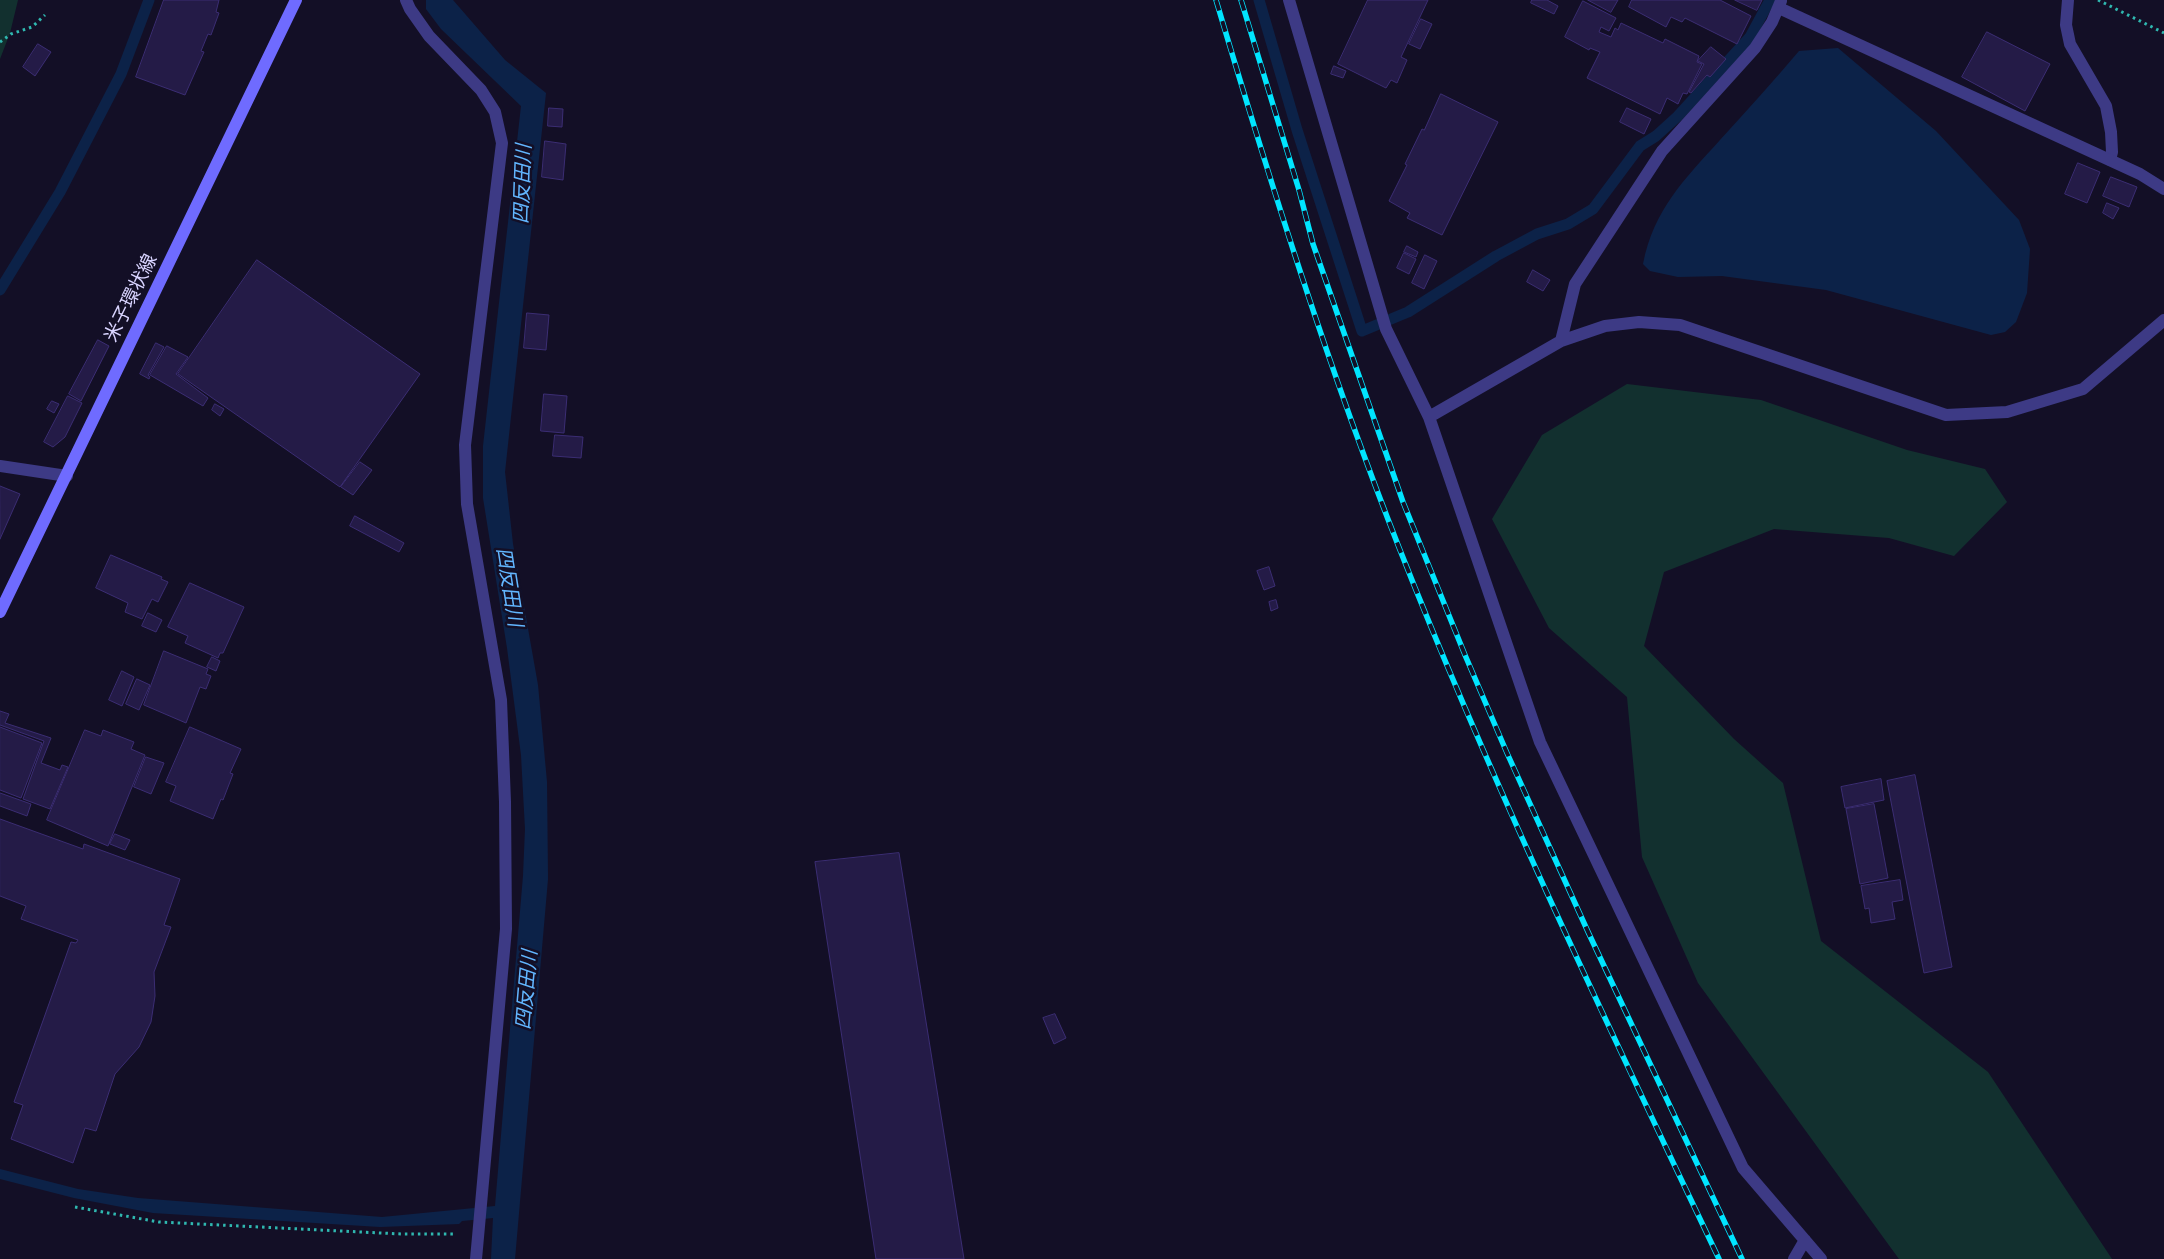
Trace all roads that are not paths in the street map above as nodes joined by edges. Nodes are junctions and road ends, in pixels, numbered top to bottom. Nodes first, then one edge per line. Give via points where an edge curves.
1 (296, 0) edge
2 (406, 0) edge
3 (1289, 0) edge
4 (2068, 0) edge
5 (1780, 4) edge
6 (2110, 160) junction
7 (2164, 189) edge
8 (2164, 320) edge
9 (1561, 341) junction
10 (1429, 417) junction
11 (0, 466) edge
12 (67, 476) junction
13 (0, 612) edge
14 (1805, 1240) junction
15 (476, 1259) edge
16 (1794, 1259) edge
17 (1821, 1259) edge

1 - 12 main road, 米子環状線
2 - 15 street via 429,36 481,90 495,112 502,143 464,445 467,504 501,700 505,802 506,929
3 - 10 street via 1386,329
4 - 6 street via 2066,25 2070,44 2106,106 2111,132
5 - 6 street
5 - 9 street via 1755,48 1656,159 1575,284
6 - 7 street
8 - 9 street via 2083,389 2007,412 1946,415 1680,325 1639,322 1605,326
9 - 10 street
10 - 14 street via 1540,742 1744,1168
11 - 12 street
12 - 13 main road, 米子環状線
14 - 16 street
14 - 17 street

